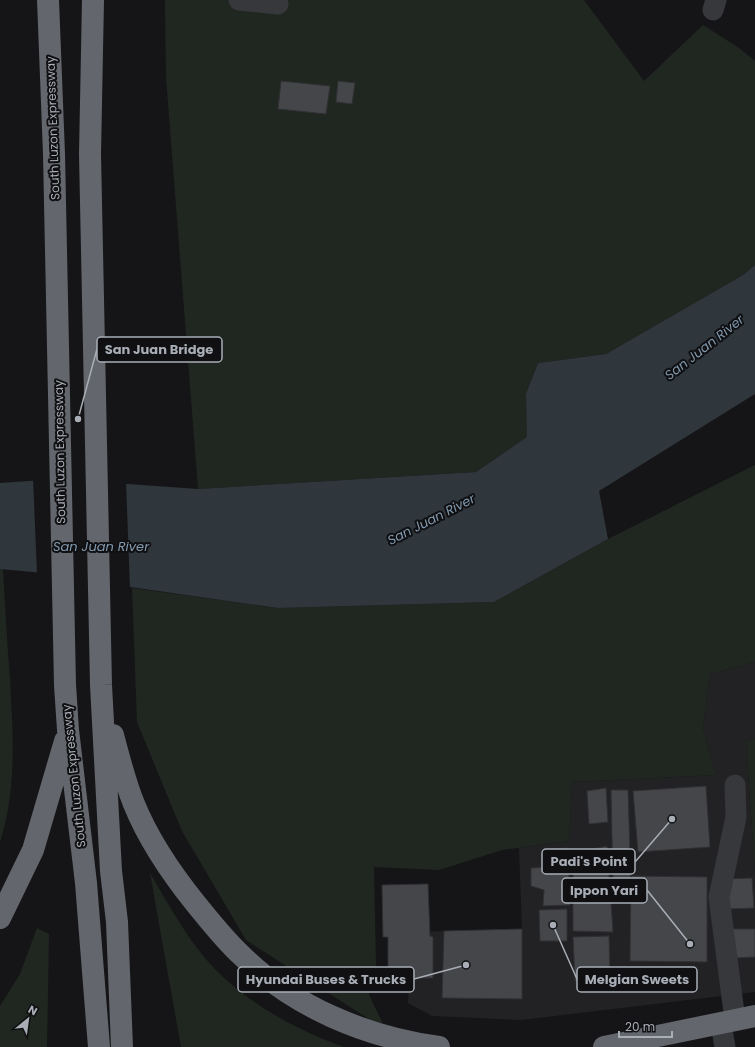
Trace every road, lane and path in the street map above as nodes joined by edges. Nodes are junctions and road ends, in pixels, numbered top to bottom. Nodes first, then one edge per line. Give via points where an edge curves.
1 (48, 0) edge
2 (93, 0) edge
3 (239, 0) edge
4 (278, 4) dead end
5 (101, 684) junction
6 (68, 730) junction
7 (735, 785) dead end
8 (0, 918) edge
9 (117, 922) junction
10 (737, 1020) edge
11 (622, 1045) edge
12 (99, 1047) edge
13 (122, 1047) edge
14 (135, 1047) edge
15 (439, 1047) edge
16 (604, 1047) edge
17 (725, 1047) edge

1 - 6 highway, South Luzon Expressway
2 - 5 highway via 90,154
3 - 4 street
5 - 9 highway via 111,871
5 - 15 highway via 123,773 148,835 160,856 207,917 240,954 292,995 314,1008 353,1026 405,1042
6 - 8 highway via 33,850
6 - 12 highway, South Luzon Expressway via 86,883
7 - 10 street via 736,817 719,897
9 - 13 highway
9 - 14 highway
10 - 11 highway
10 - 17 street
11 - 16 highway

